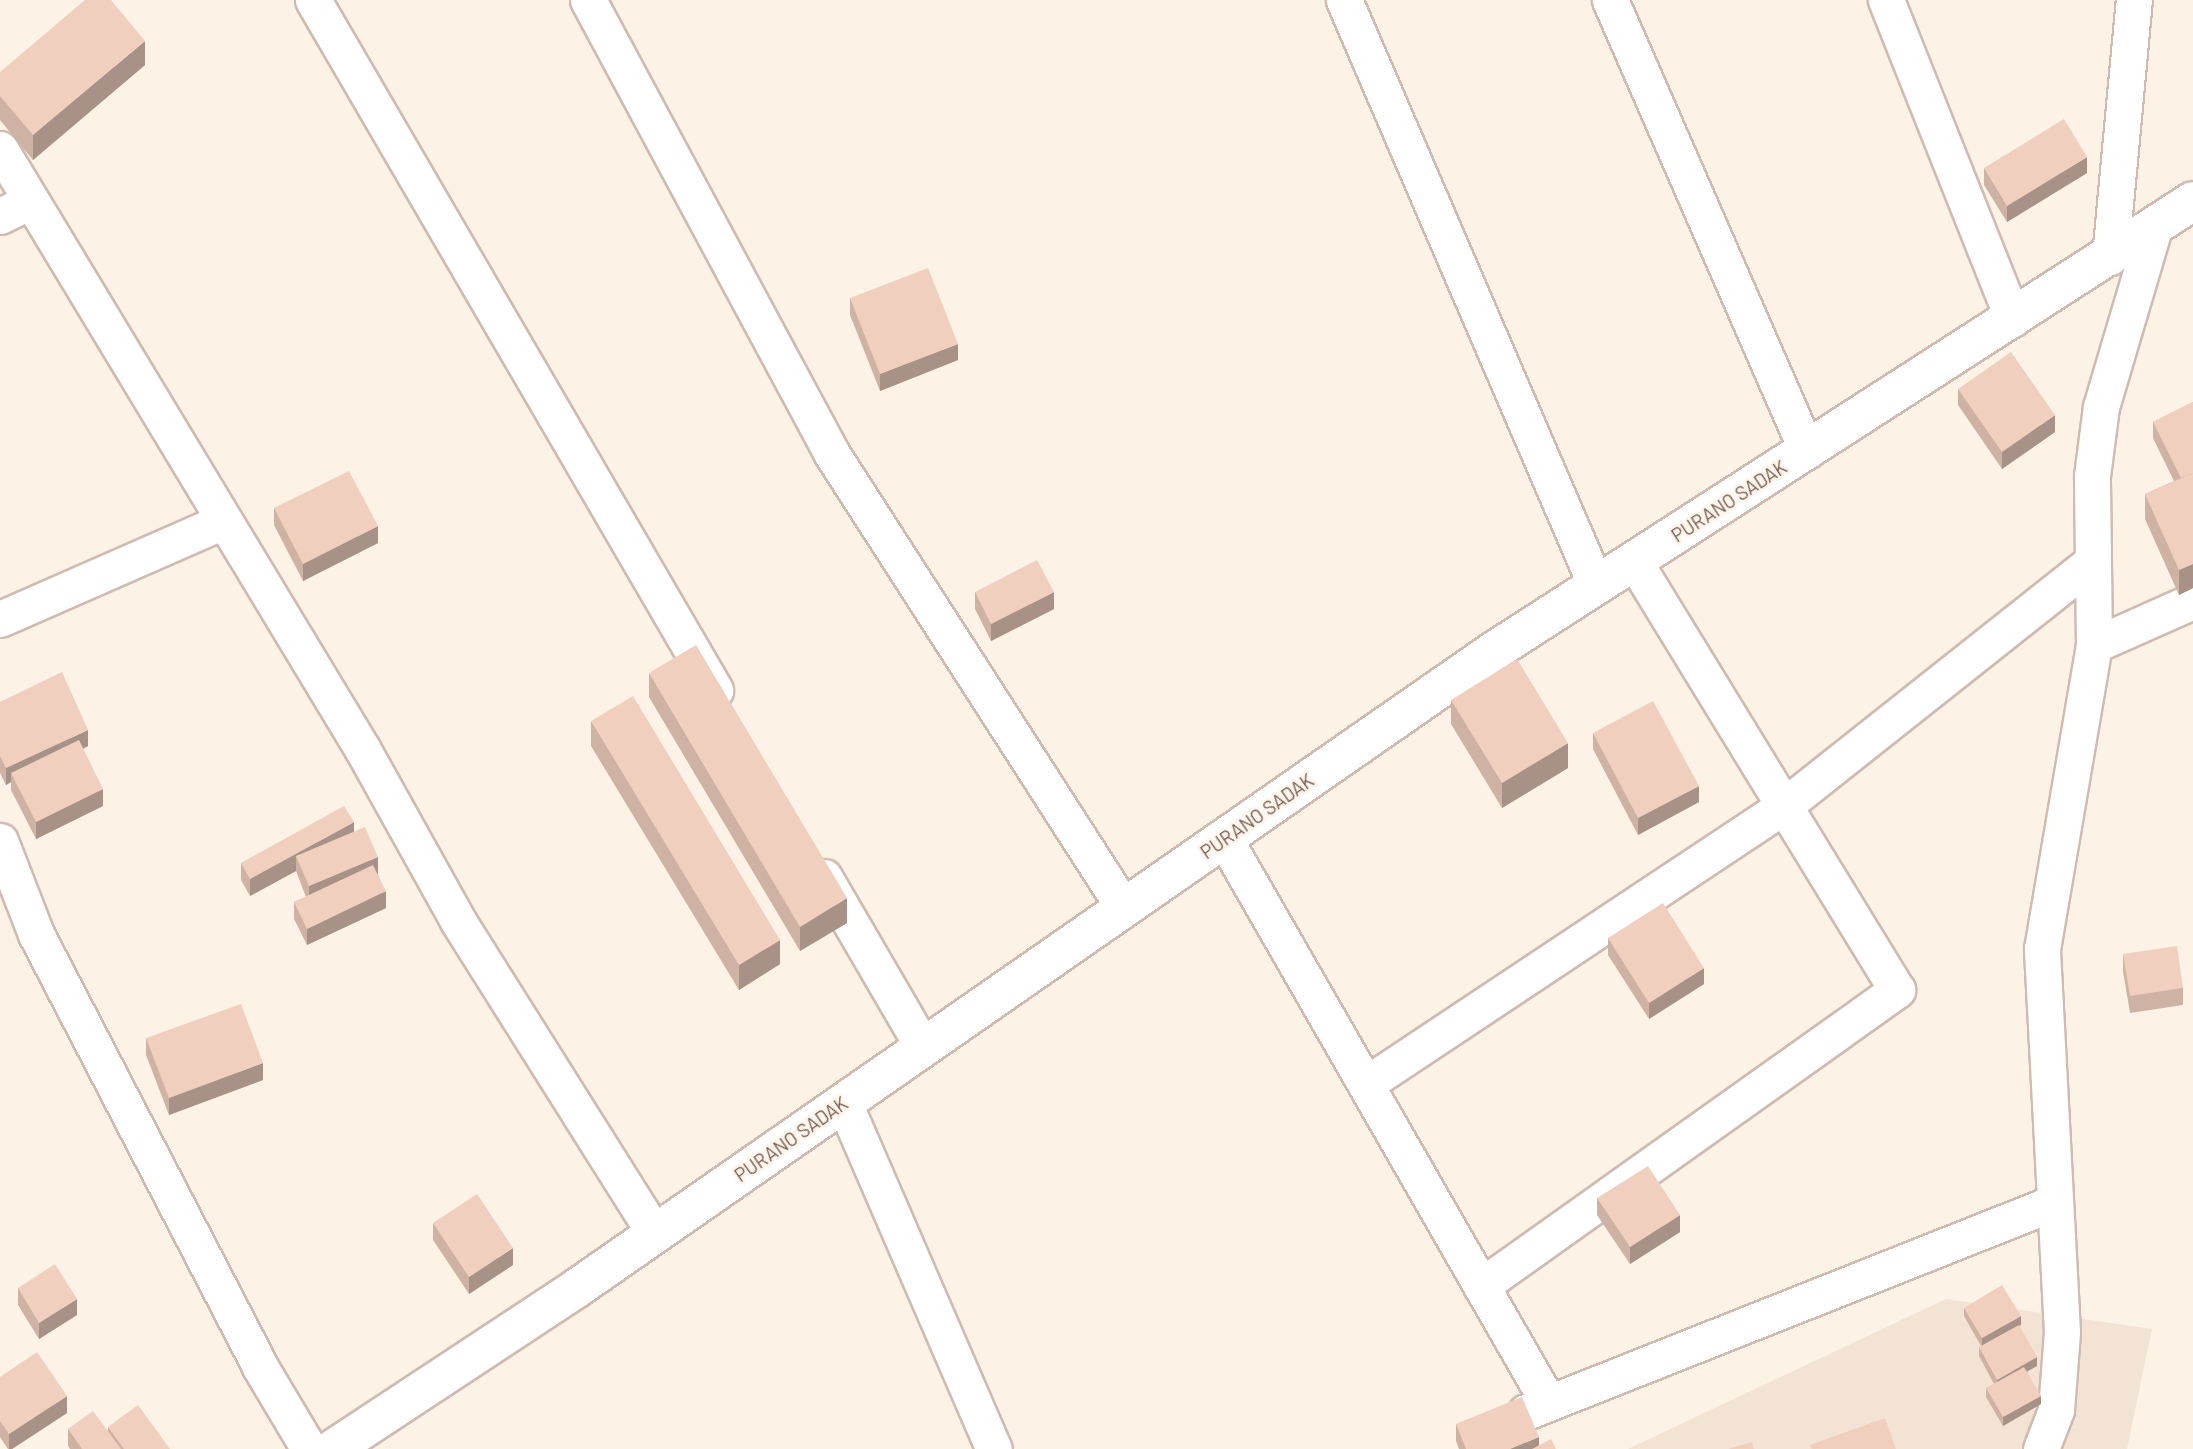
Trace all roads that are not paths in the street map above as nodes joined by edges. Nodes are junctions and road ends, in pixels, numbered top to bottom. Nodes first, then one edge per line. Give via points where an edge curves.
1 (313, 0) edge
2 (588, 0) edge
3 (1344, 0) edge
4 (1610, 0) edge
5 (1886, 0) edge
6 (2134, 0) edge
7 (0, 149) edge
8 (31, 201) junction
9 (2193, 201) edge
10 (0, 216) edge
11 (2154, 228) junction
12 (2110, 257) junction
13 (2013, 319) junction
14 (1807, 451) junction
15 (223, 521) junction
16 (1634, 561) junction
17 (2091, 563) junction
18 (1596, 585) junction
19 (2193, 601) edge
20 (0, 619) edge
21 (2094, 645) junction
22 (734, 722) edge
23 (1784, 806) junction
24 (1224, 838) junction
25 (0, 841) edge
26 (804, 843) edge
27 (1124, 908) junction
28 (923, 1047) junction
29 (1366, 1084) junction
30 (844, 1103) junction
31 (2053, 1203) junction
32 (655, 1234) junction
33 (1481, 1286) junction
34 (1548, 1402) junction
35 (1500, 1422) edge
36 (309, 1449) edge
37 (333, 1449) edge
38 (995, 1449) edge
39 (2041, 1449) edge

1 - 22 street
2 - 27 street via 832,454
3 - 18 street
4 - 14 street
5 - 13 street
6 - 12 street
7 - 8 street
8 - 10 street
8 - 15 street
9 - 11 main road, PURANO SADAK
11 - 12 main road, PURANO SADAK
11 - 17 street via 2101,407 2092,476
12 - 13 main road, PURANO SADAK
13 - 14 main road, PURANO SADAK
14 - 16 main road, PURANO SADAK
15 - 20 street
15 - 32 street via 363,750 458,920
16 - 18 main road, PURANO SADAK
16 - 23 street
17 - 21 street
17 - 23 street
18 - 24 main road, PURANO SADAK
19 - 21 street
21 - 31 street via 2042,949
23 - 29 street
23 - 33 street via 1897,990
24 - 27 main road, PURANO SADAK
24 - 29 street
25 - 36 street via 36,934 259,1365
26 - 28 street
27 - 28 main road, PURANO SADAK
28 - 30 main road, PURANO SADAK
29 - 33 street
30 - 32 main road, PURANO SADAK
30 - 38 street
31 - 34 street
31 - 39 street via 2062,1332 2056,1410
32 - 37 main road, PURANO SADAK
33 - 34 street
34 - 35 street

